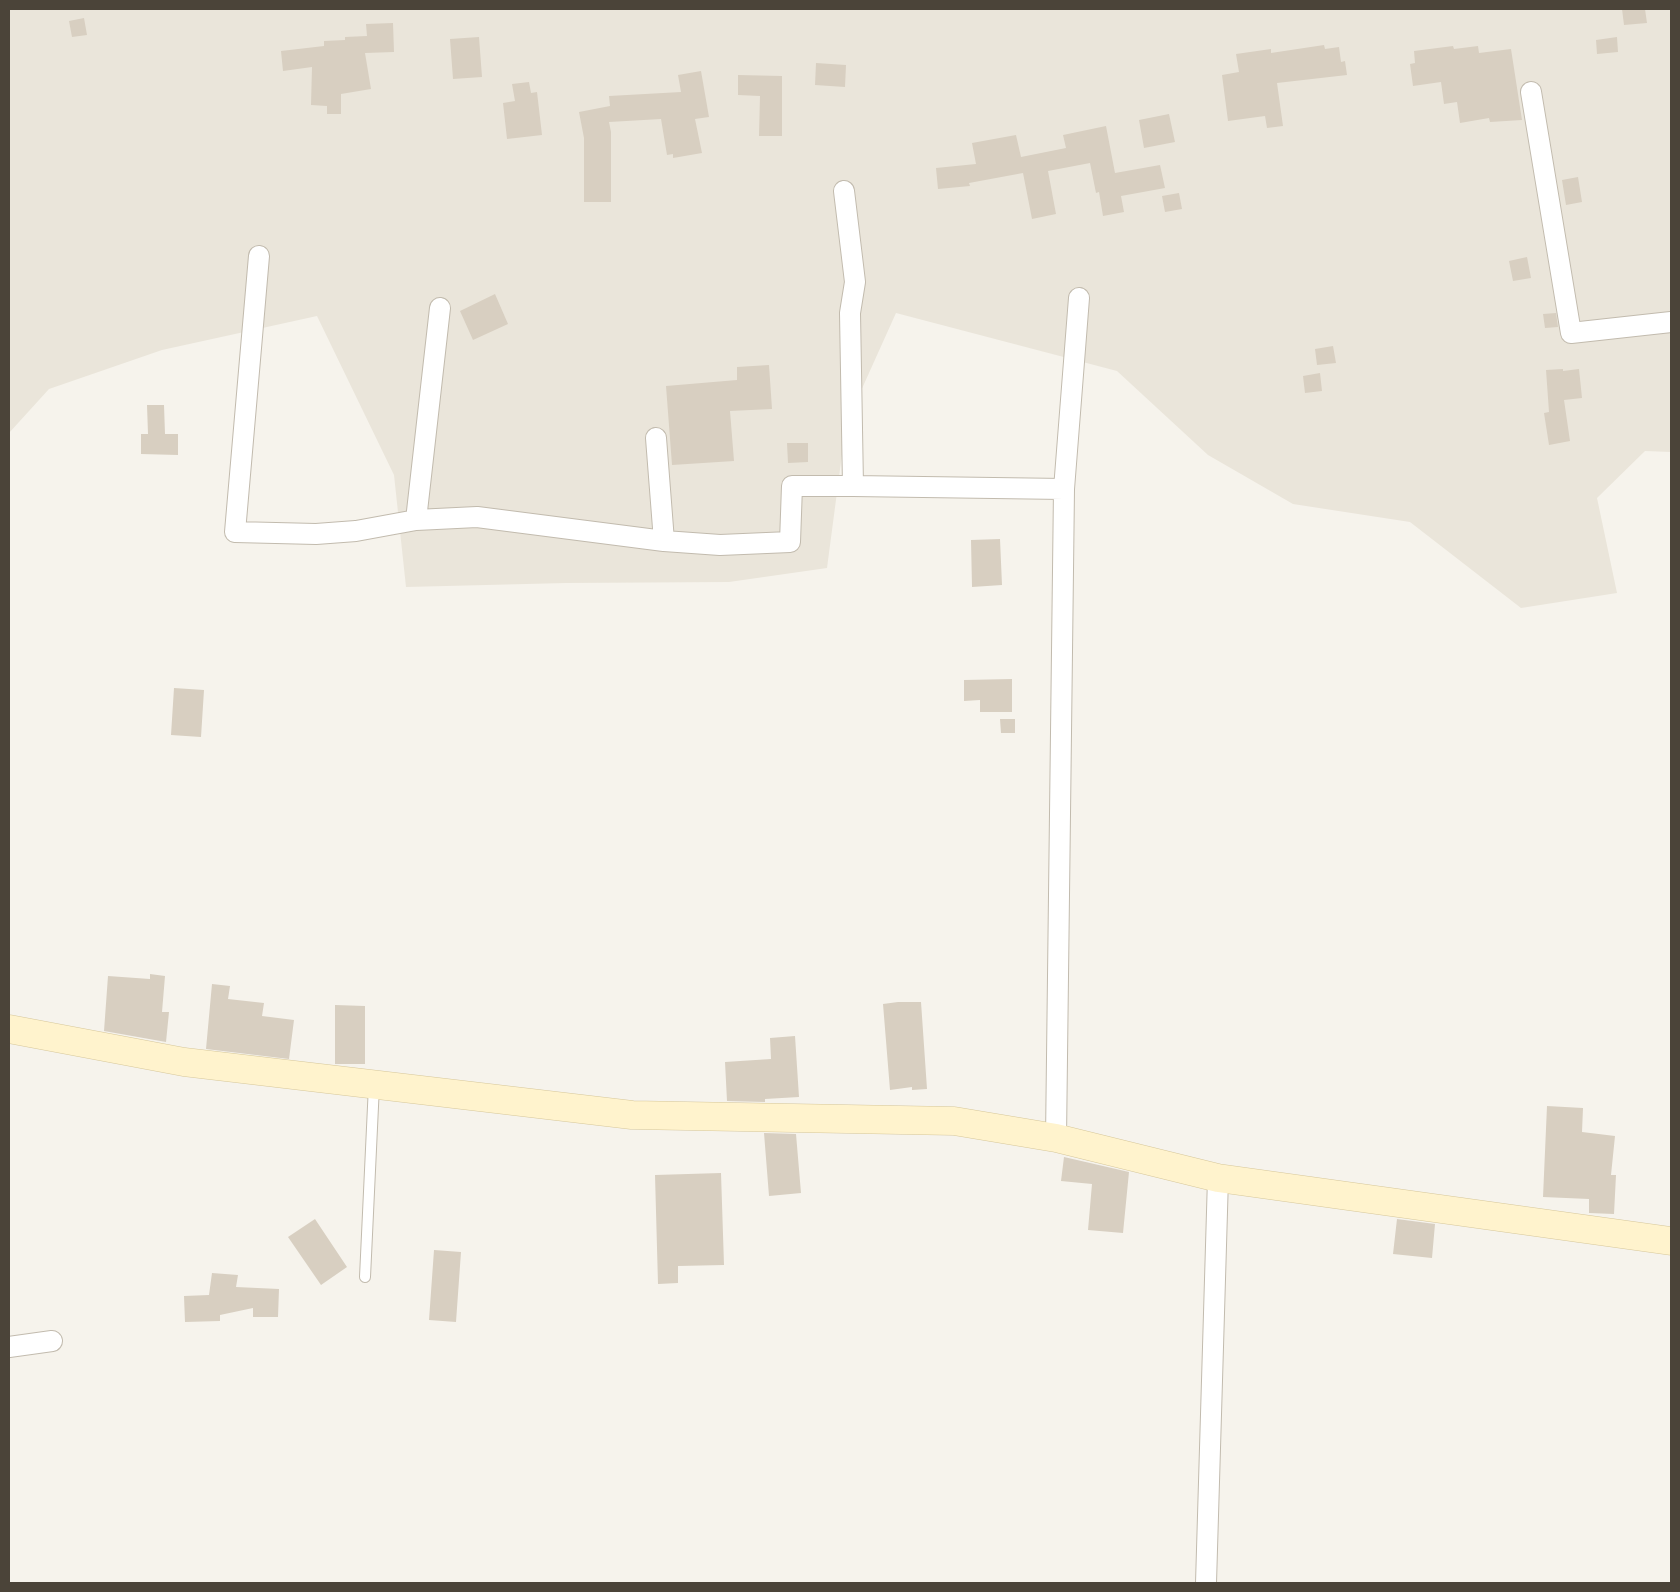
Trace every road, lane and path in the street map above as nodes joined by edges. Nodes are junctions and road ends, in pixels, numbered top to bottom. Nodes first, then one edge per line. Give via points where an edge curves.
1 (1531, 92) dead end
2 (844, 191) dead end
3 (259, 256) dead end
4 (1079, 298) dead end
5 (440, 308) dead end
6 (1671, 322) edge
7 (656, 438) dead end
8 (853, 486) junction
9 (1064, 489) junction
10 (416, 520) junction
11 (664, 541) junction
12 (9, 1028) edge
13 (374, 1084) junction
14 (1056, 1138) junction
15 (1218, 1178) junction
16 (1671, 1241) edge
17 (365, 1277) dead end
18 (52, 1341) dead end
19 (9, 1347) edge
20 (1206, 1583) edge

1 - 6 street via 1571,333
2 - 8 street via 855,282 850,313
3 - 10 street via 235,532 316,534
4 - 9 street
5 - 10 street
7 - 11 street
8 - 9 street
8 - 11 street via 792,486 790,542 720,545
9 - 14 street
10 - 11 street via 477,517
12 - 13 street via 184,1062
13 - 14 street via 632,1115 954,1121
13 - 17 lane
14 - 15 street
15 - 16 street
15 - 20 street
18 - 19 street

